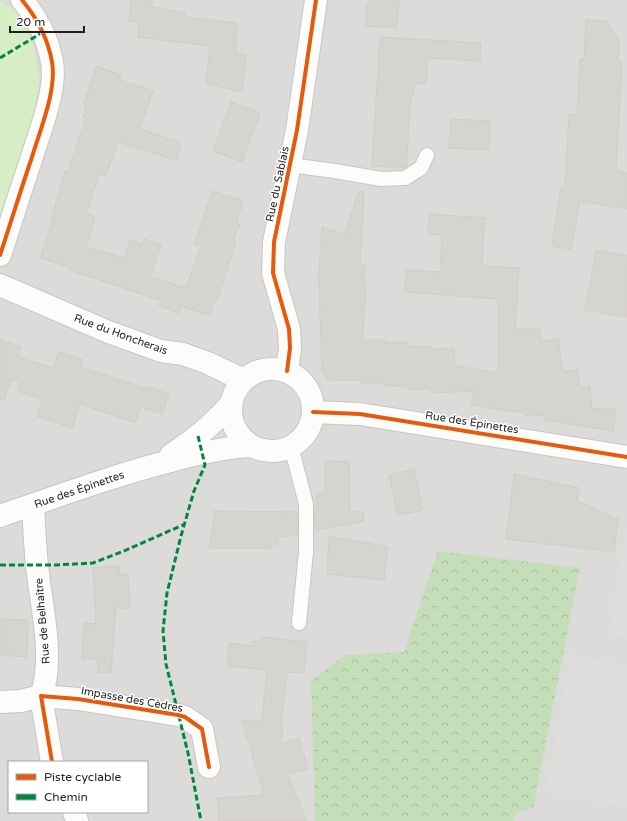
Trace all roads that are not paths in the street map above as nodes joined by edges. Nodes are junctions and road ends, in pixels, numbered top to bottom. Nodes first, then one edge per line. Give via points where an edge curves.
1 (22, 0) edge
2 (316, 0) edge
3 (427, 155) dead end
4 (290, 165) junction
5 (0, 255) edge
6 (0, 285) edge
7 (287, 371) junction
8 (244, 380) junction
9 (231, 404) junction
10 (313, 412) junction
11 (252, 446) junction
12 (291, 446) junction
13 (627, 457) edge
14 (158, 464) junction
15 (32, 505) junction
16 (0, 516) edge
17 (299, 623) dead end
18 (41, 696) junction
19 (0, 702) edge
20 (52, 761) edge
21 (209, 767) dead end

1 - 5 street via 37,20 47,41 53,63 52,87
2 - 4 street, Rue du Sablais
3 - 4 lane via 421,168 405,178 380,179
4 - 7 street, Rue du Sablais via 274,242 273,273 289,329
6 - 8 street, Rue du Honcherais via 106,331 162,351 183,354
7 - 8 street via 268,368 251,374
7 - 10 street via 306,387 312,399
8 - 9 street
9 - 11 street via 233,423 244,440
9 - 14 street, Rue des Épinettes via 198,436
10 - 12 street via 310,426
10 - 13 street, Rue des Épinettes via 360,414
11 - 12 street via 271,450
11 - 14 street, Rue des Épinettes via 232,446
12 - 17 lane via 306,504 306,552
14 - 15 street, Rue des Épinettes via 104,479
15 - 16 street, Rue des Épinettes
15 - 18 street, Rue de Belhaître via 47,664
18 - 19 street via 21,701
18 - 20 street
18 - 21 street, Impasse des Cèdres via 78,699 185,716 202,729

